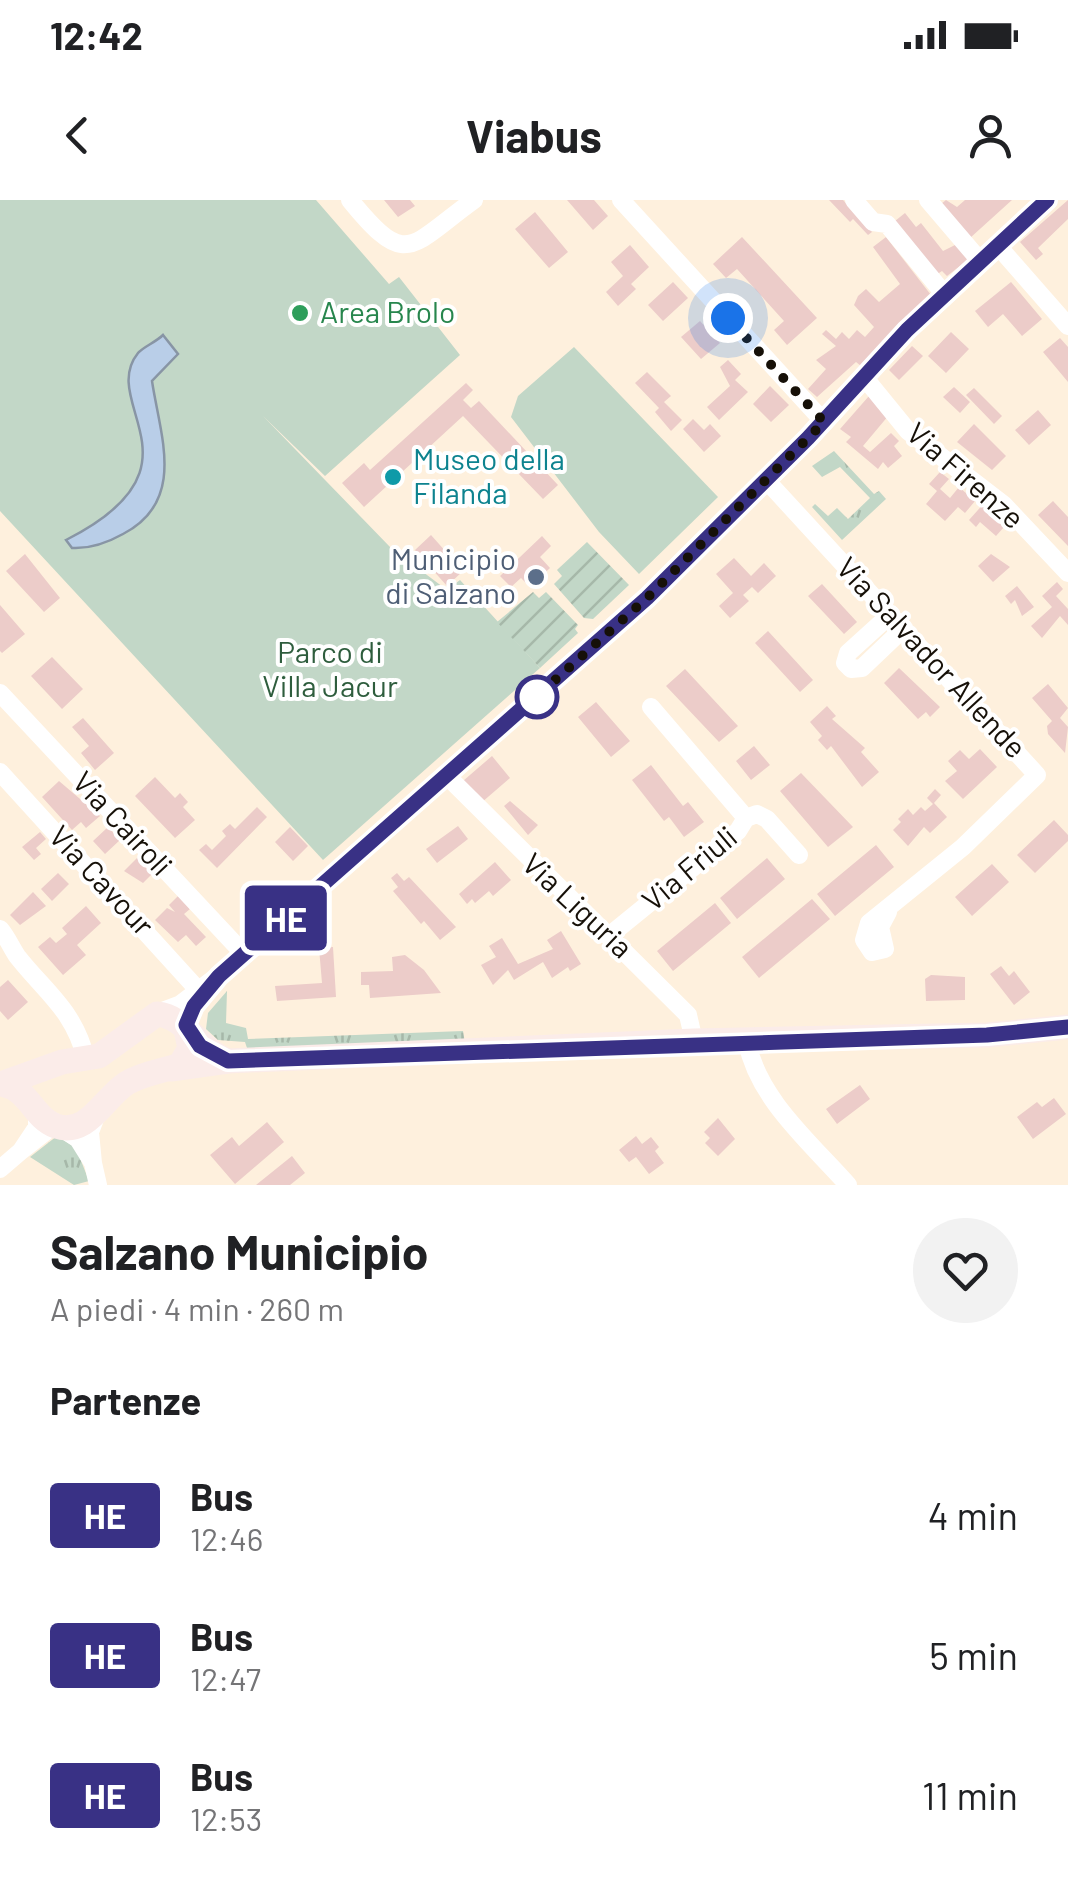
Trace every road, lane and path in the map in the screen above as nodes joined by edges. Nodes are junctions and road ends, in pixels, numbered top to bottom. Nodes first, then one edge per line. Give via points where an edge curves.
1 (350, 200) edge
2 (474, 200) edge
3 (622, 200) edge
4 (854, 200) edge
5 (928, 200) edge
6 (1047, 200) edge
7 (998, 246) junction
8 (981, 262) junction
9 (945, 295) junction
10 (1068, 326) edge
11 (864, 377) junction
12 (824, 422) junction
13 (767, 481) junction
14 (1065, 570) edge
15 (890, 614) junction
16 (904, 628) junction
17 (0, 694) edge
18 (651, 707) dead end
19 (0, 772) edge
20 (447, 776) junction
21 (746, 818) junction
22 (799, 855) dead end
23 (888, 912) dead end
24 (0, 929) edge
25 (610, 934) junction
26 (244, 954) junction
27 (219, 976) junction
28 (200, 991) junction
29 (158, 1014) junction
30 (1068, 1027) edge
31 (186, 1030) junction
32 (694, 1042) junction
33 (748, 1042) junction
34 (86, 1060) junction
35 (228, 1061) junction
36 (56, 1064) junction
37 (171, 1068) junction
38 (0, 1084) edge
39 (101, 1106) junction
40 (36, 1108) junction
41 (61, 1128) junction
42 (21, 1151) junction
43 (93, 1163) junction
44 (0, 1169) edge
45 (98, 1185) edge
46 (848, 1185) edge

1 - 2 street via 384,240 401,246
3 - 12 street
4 - 9 street via 874,222 887,224
5 - 8 street
6 - 7 street
7 - 8 street
7 - 10 street
8 - 9 street
9 - 11 street
11 - 12 street
11 - 14 street, Via Firenze via 908,430 1004,506
12 - 13 street
13 - 15 street, Via Salvador Allende
13 - 20 street
15 - 16 street, Via Salvador Allende
15 - 16 street via 845,663 862,668
16 - 23 street, Via Salvador Allende via 1037,775
17 - 26 street, Via Cairoli
18 - 21 street, Via Friuli
19 - 28 street, Via Cavour
20 - 25 street, Via Liguria
20 - 26 street
21 - 22 street via 768,818
21 - 25 street, Via Friuli
24 - 34 street via 56,996
25 - 32 street, Via Liguria via 688,1015
26 - 27 street
27 - 28 street
27 - 31 street via 194,1006
28 - 29 street
29 - 31 main road
29 - 34 main road via 118,1046
30 - 33 main road
31 - 35 main road
31 - 37 main road via 188,1056
32 - 33 main road
32 - 35 main road
33 - 46 street via 752,1065 772,1100
34 - 36 main road
35 - 37 main road
36 - 38 main road
36 - 40 main road via 38,1076
37 - 39 main road via 126,1084
38 - 40 main road via 17,1088
39 - 41 main road via 78,1126
39 - 43 street via 90,1132
40 - 41 main road
40 - 42 street via 37,1126
41 - 42 street
41 - 43 street via 78,1139
42 - 44 street
43 - 45 street

